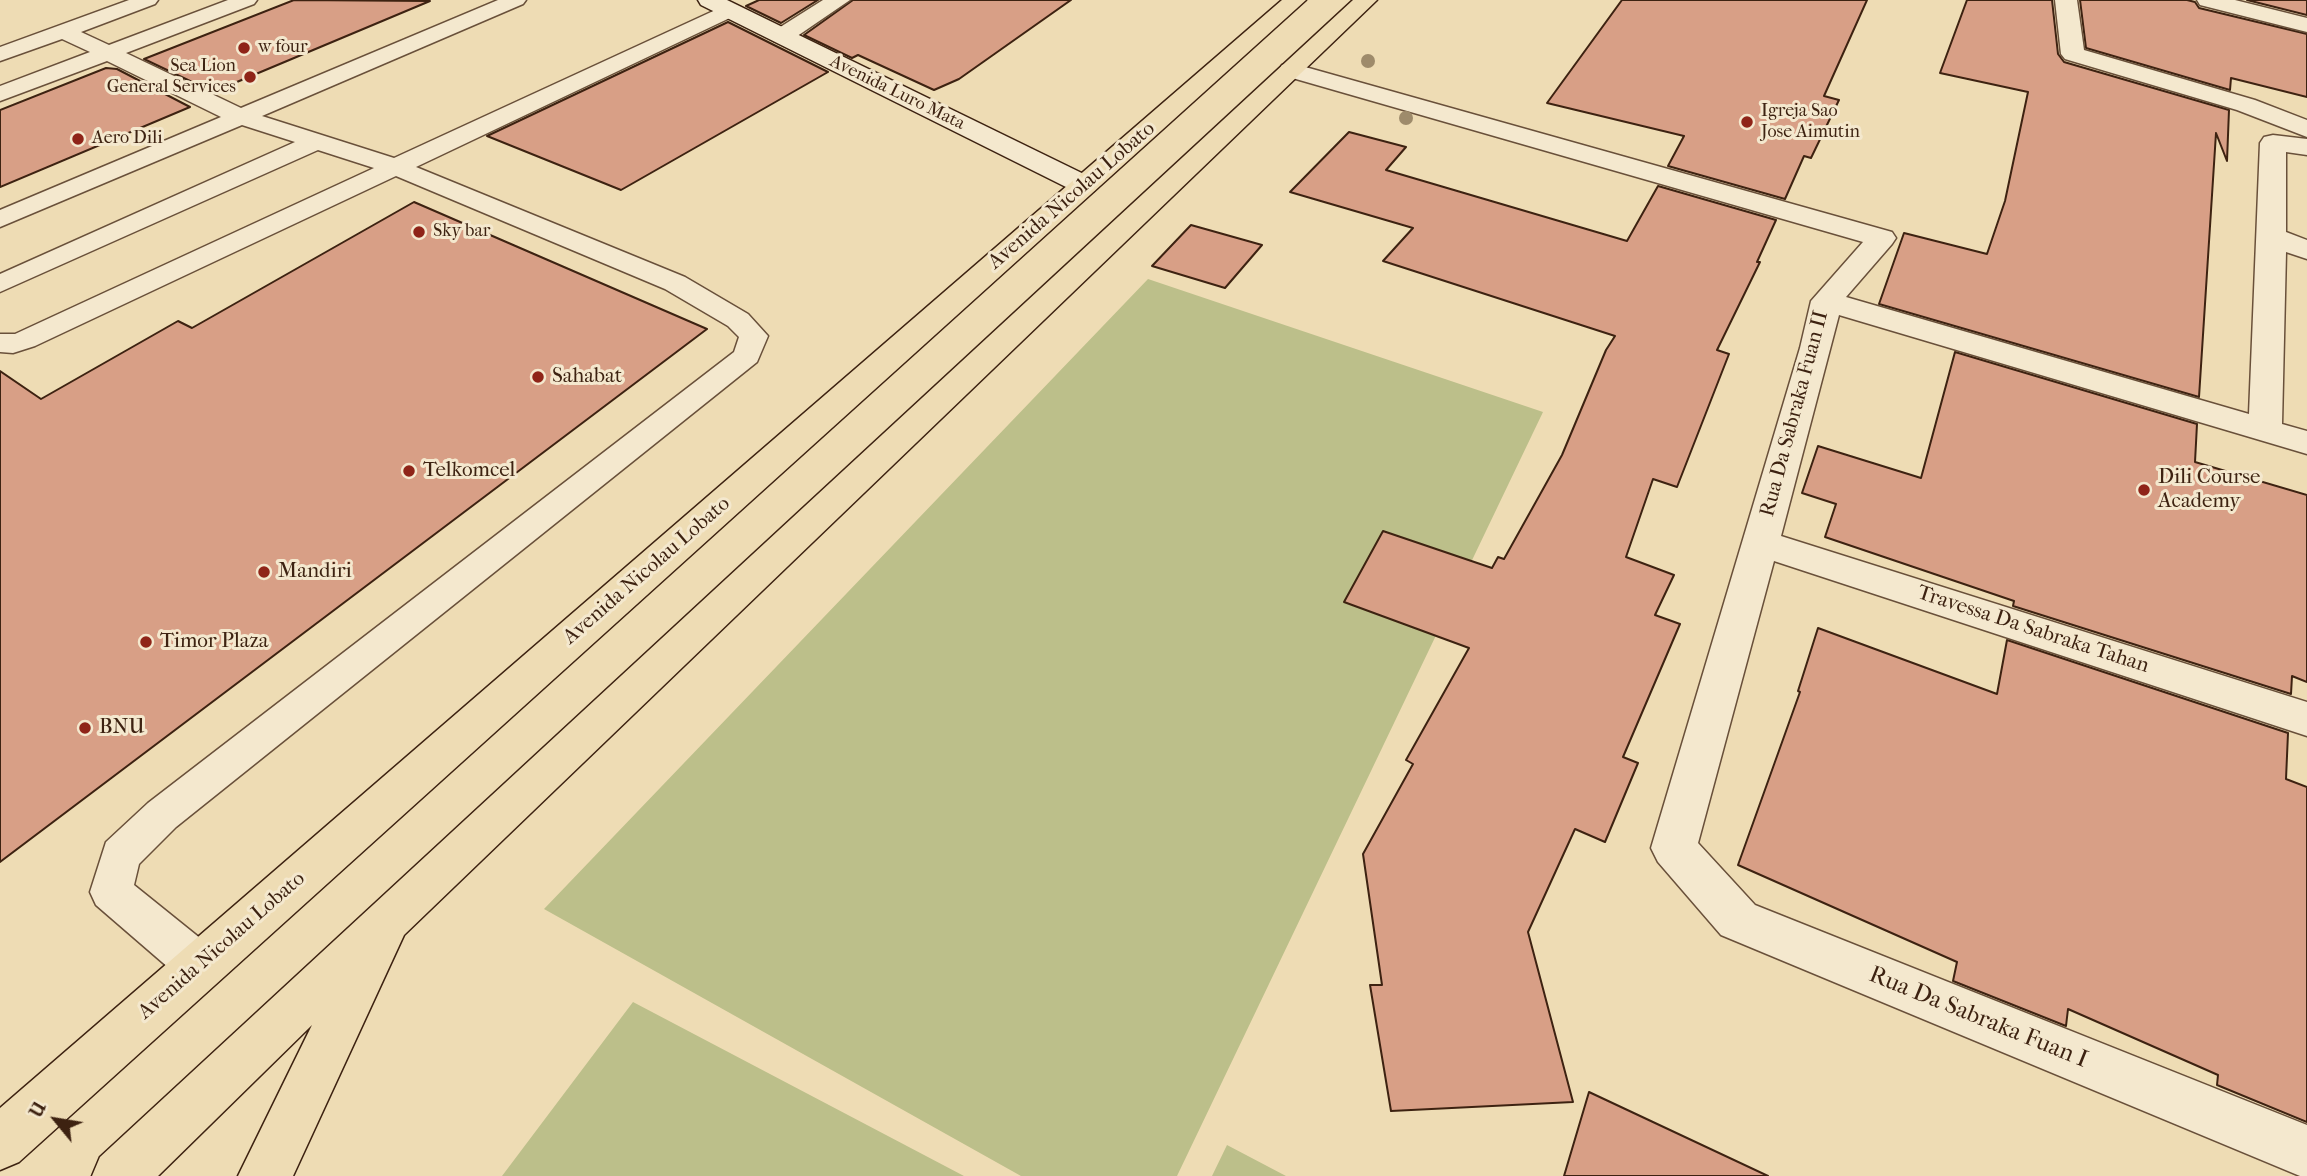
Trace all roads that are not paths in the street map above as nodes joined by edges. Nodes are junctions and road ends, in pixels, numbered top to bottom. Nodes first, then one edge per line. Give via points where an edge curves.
1 (148, 0) edge
2 (247, 0) edge
3 (516, 0) edge
4 (839, 0) edge
5 (1295, 0) edge
6 (1366, 0) edge
7 (2066, 0) edge
8 (2208, 0) edge
9 (719, 5) edge
10 (2307, 24) edge
11 (63, 31) junction
12 (782, 36) junction
13 (4, 49) edge
14 (109, 52) junction
15 (1291, 70) junction
16 (0, 94) edge
17 (238, 116) junction
18 (2307, 129) edge
19 (318, 141) junction
20 (2307, 147) edge
21 (393, 166) junction
22 (1084, 185) junction
23 (0, 219) edge
24 (2272, 236) junction
25 (2307, 250) edge
26 (0, 284) edge
27 (1826, 301) junction
28 (0, 343) edge
29 (2265, 432) junction
30 (2307, 443) edge
31 (1759, 542) junction
32 (2307, 719) edge
33 (1674, 848) joint
34 (393, 914) junction
35 (200, 966) junction
36 (0, 1143) edge
37 (2307, 1152) edge
38 (119, 1176) edge
39 (265, 1176) edge

1 - 11 lane
2 - 14 lane
3 - 17 lane
4 - 12 street
5 - 22 main road, Avenida Nicolau Lobato
6 - 15 main road
7 - 18 street via 2073,54 2246,105
8 - 10 street
9 - 12 street, Avenida Luro Mata
9 - 21 lane
11 - 13 lane
11 - 14 lane
12 - 22 street, Avenida Luro Mata
14 - 16 lane
14 - 17 lane
15 - 27 street via 1882,238
15 - 34 main road
17 - 19 lane
17 - 23 lane
19 - 21 lane
19 - 26 lane
20 - 24 street via 2273,144
21 - 28 lane via 25,340
21 - 35 lane via 675,283 738,320 754,336 747,356 162,815 121,855 111,892
22 - 35 main road, Avenida Nicolau Lobato
24 - 25 street
24 - 29 street
27 - 29 street, Rua Da Sabraka Fuan II
27 - 31 street, Rua Da Sabraka Fuan II
29 - 30 street, Rua Da Sabraka Fuan II
31 - 32 street, Travessa Da Sabraka Tahan
31 - 33 street, Rua Da Sabraka Fuan II
33 - 37 street, Rua Da Sabraka Fuan I via 1738,920
34 - 38 main road
34 - 39 main road
35 - 36 main road, Avenida Nicolau Lobato

